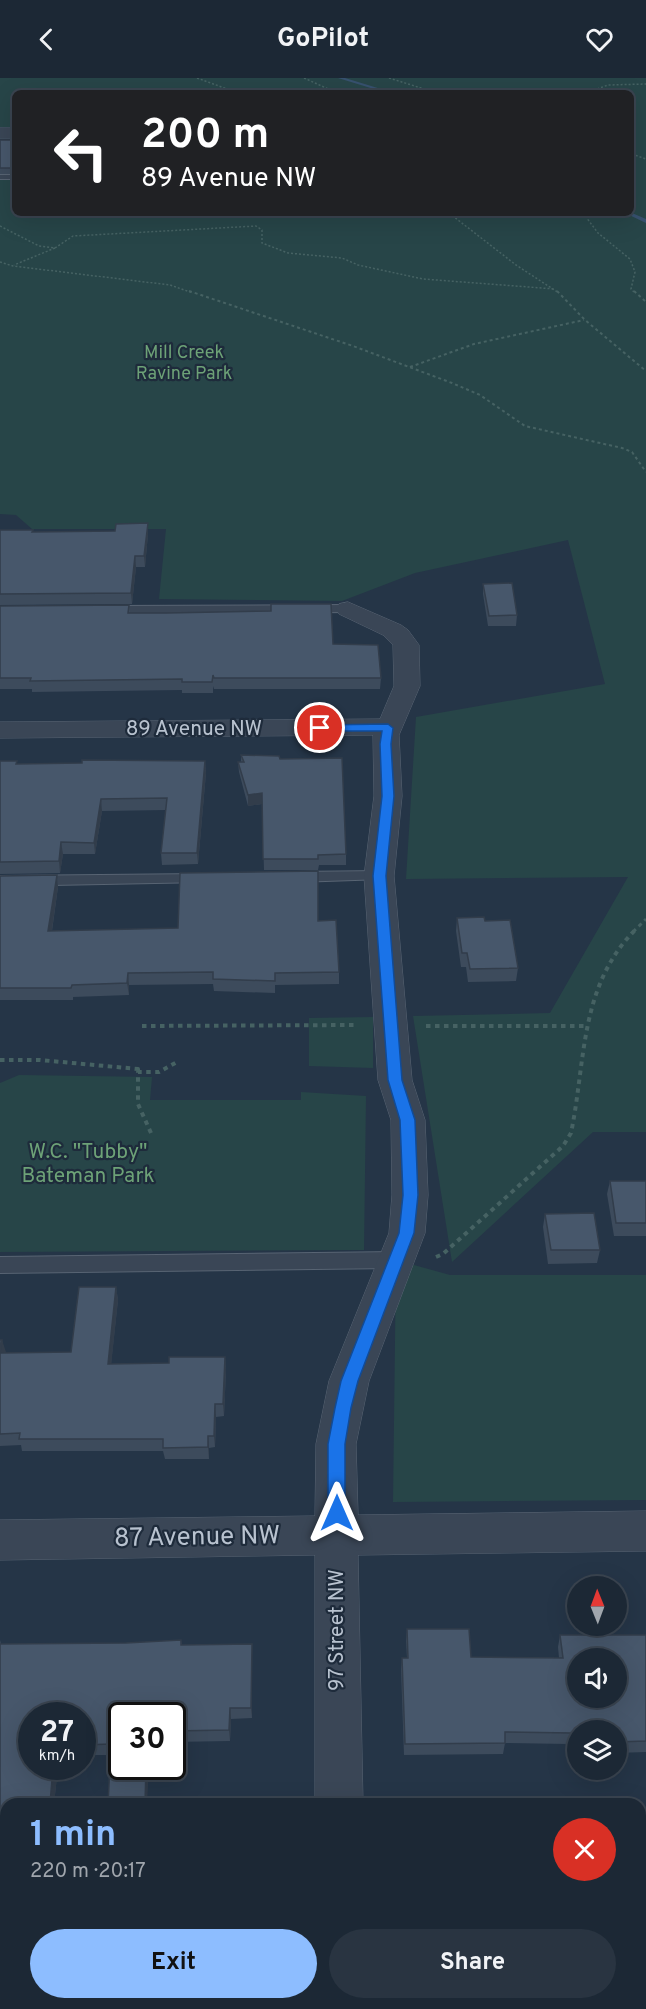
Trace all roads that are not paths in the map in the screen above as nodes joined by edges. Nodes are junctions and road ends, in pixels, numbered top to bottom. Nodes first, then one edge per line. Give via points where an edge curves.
1 (348, 609) joint
2 (93, 611) edge
3 (388, 728) junction
4 (0, 730) edge
5 (380, 876) junction
6 (213, 878) edge
7 (285, 878) edge
8 (0, 881) edge
9 (396, 1260) junction
10 (0, 1265) edge
11 (646, 1531) edge
12 (337, 1536) junction
13 (0, 1540) edge
14 (339, 1798) edge

1 - 2 lane
1 - 3 street, 97 Street NW via 392,630 406,645 407,686
3 - 4 street, 89 Avenue NW
3 - 5 street, 97 Street NW via 388,796
5 - 7 lane
5 - 9 street, 97 Street NW via 395,1080 408,1120 407,1233
6 - 8 lane
9 - 10 lane
9 - 12 street, 97 Street NW via 349,1381 343,1408 336,1444
11 - 12 street, 87 Avenue NW
12 - 13 street, 87 Avenue NW
12 - 14 street, 97 Street NW

